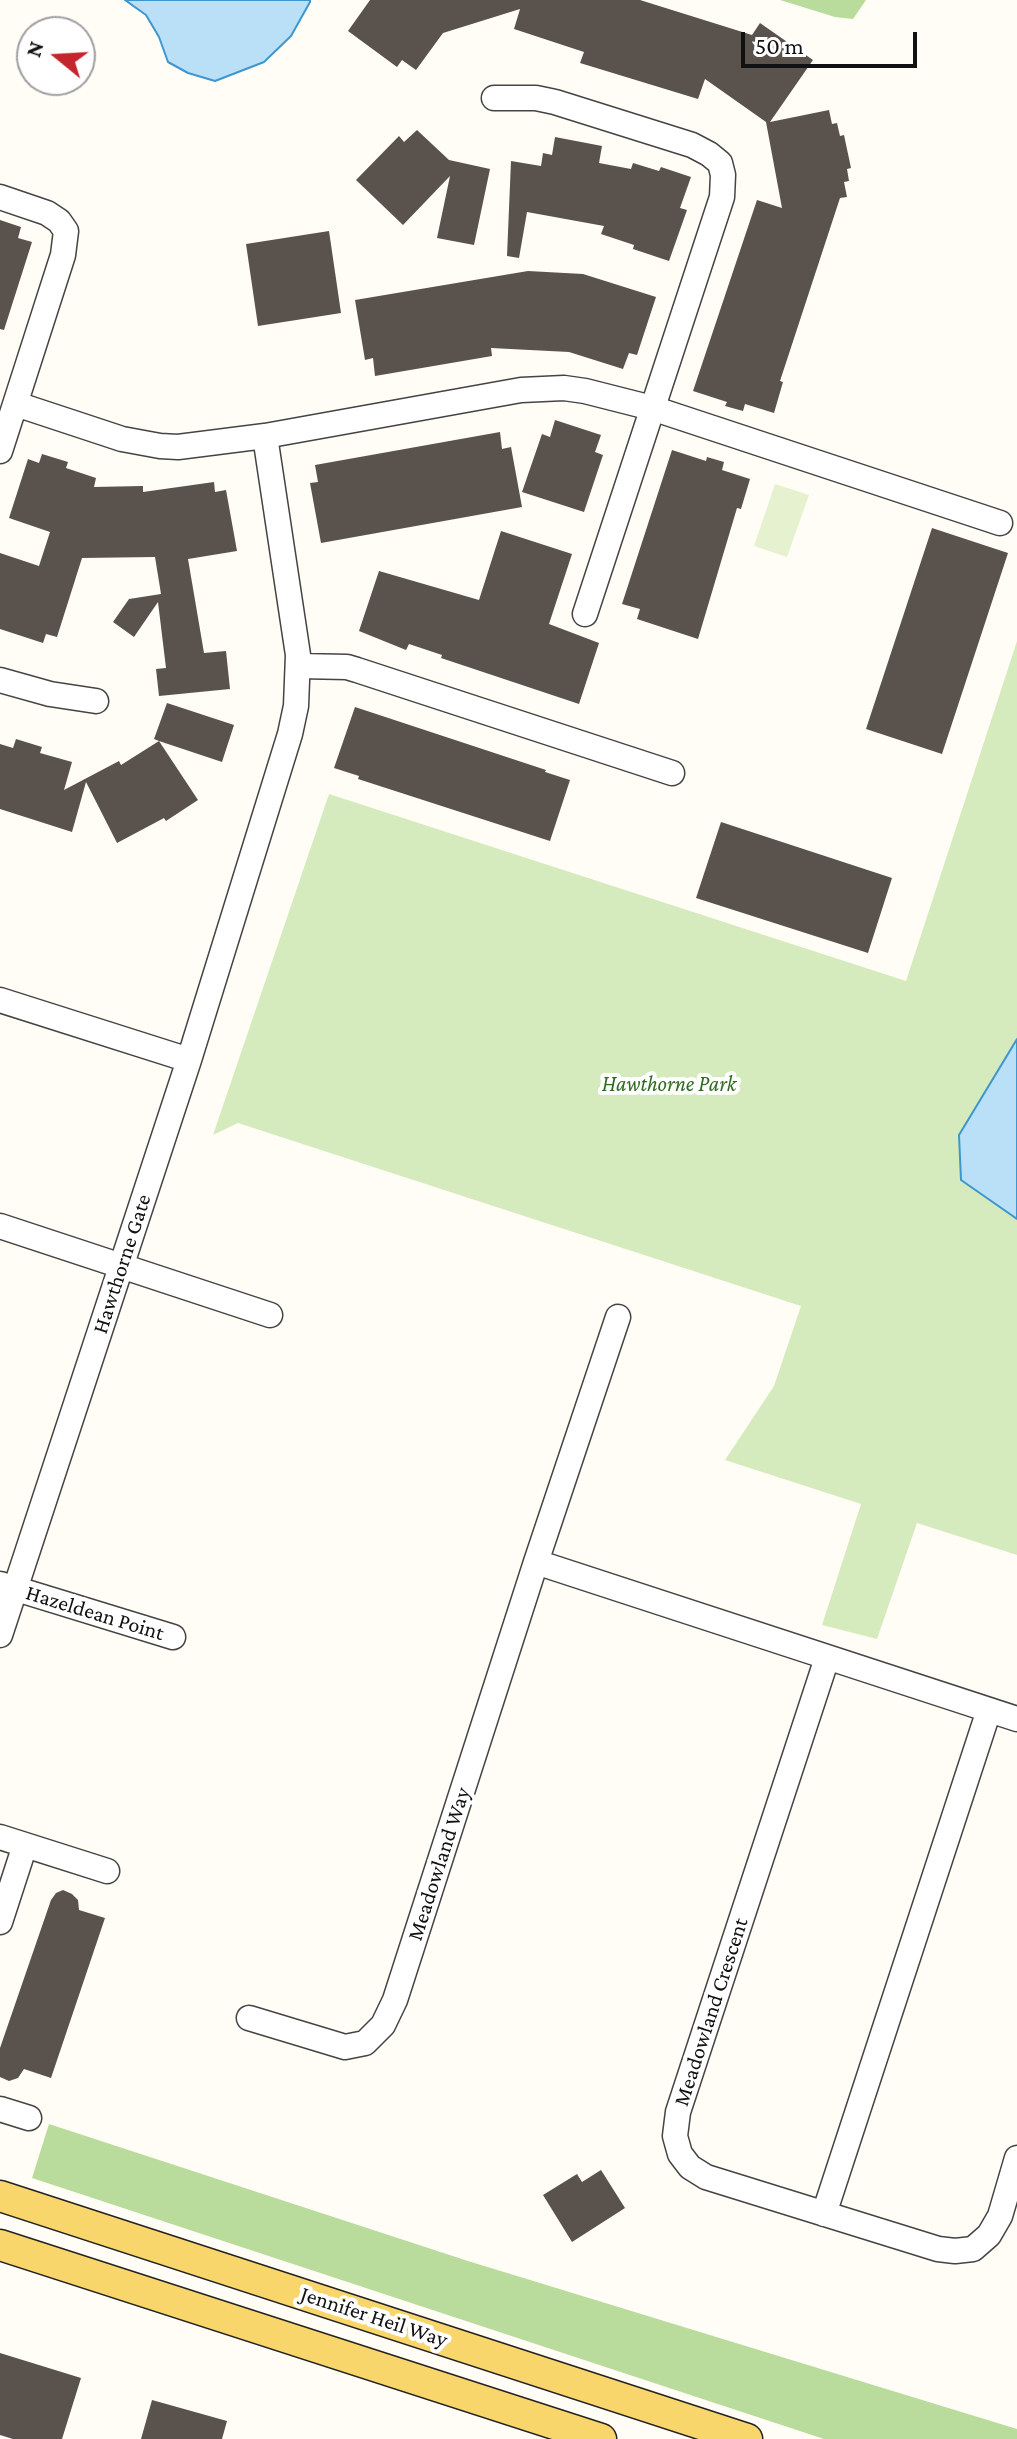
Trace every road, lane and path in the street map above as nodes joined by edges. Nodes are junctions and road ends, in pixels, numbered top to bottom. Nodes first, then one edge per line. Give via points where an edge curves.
1 (494, 98) dead end
2 (0, 197) edge
3 (16, 404) junction
4 (652, 408) junction
5 (265, 436) junction
6 (0, 451) edge
7 (1000, 523) dead end
8 (585, 614) dead end
9 (299, 666) junction
10 (0, 680) edge
11 (96, 701) dead end
12 (672, 773) dead end
13 (0, 1000) edge
14 (189, 1060) junction
15 (0, 1226) edge
16 (121, 1266) junction
17 (270, 1315) dead end
18 (618, 1317) dead end
19 (536, 1562) junction
20 (8, 1586) edge
21 (0, 1635) edge
22 (173, 1637) dead end
23 (827, 1658) junction
24 (989, 1710) junction
25 (1017, 1719) edge
26 (0, 1837) edge
27 (25, 1845) junction
28 (107, 1871) dead end
29 (0, 1922) edge
30 (249, 2018) dead end
31 (0, 2109) edge
32 (29, 2118) dead end
33 (1017, 2158) edge
34 (0, 2196) edge
35 (824, 2214) junction
36 (0, 2245) edge
37 (593, 2438) edge
38 (747, 2439) edge

1 - 4 street via 555,102 692,145 720,163 722,197
2 - 3 street via 47,213 66,231
3 - 5 street via 160,446
3 - 6 street
4 - 5 street via 585,391 542,388
4 - 7 street
4 - 8 street
5 - 9 street, Hawthorne Gate
9 - 12 street via 347,667
9 - 14 street, Hawthorne Gate via 290,734
10 - 11 street
13 - 14 street
14 - 16 street, Hawthorne Gate
15 - 16 street
16 - 17 street
16 - 20 street, Hawthorne Gate
18 - 19 street, Meadowland Way
19 - 23 street
19 - 30 street, Meadowland Way via 383,2025 365,2043 345,2047
20 - 21 street, Hawthorne Gate
20 - 22 street, Hazeldean Point
23 - 24 street
23 - 35 street, Meadowland Crescent via 678,2112 675,2136 680,2154 706,2177
24 - 25 street
24 - 35 street
26 - 27 street
27 - 28 street
27 - 29 street
31 - 32 street
33 - 35 street, Meadowland Crescent via 1000,2216 973,2249 938,2249
34 - 38 main road, Jennifer Heil Way
36 - 37 main road, Jennifer Heil Way

